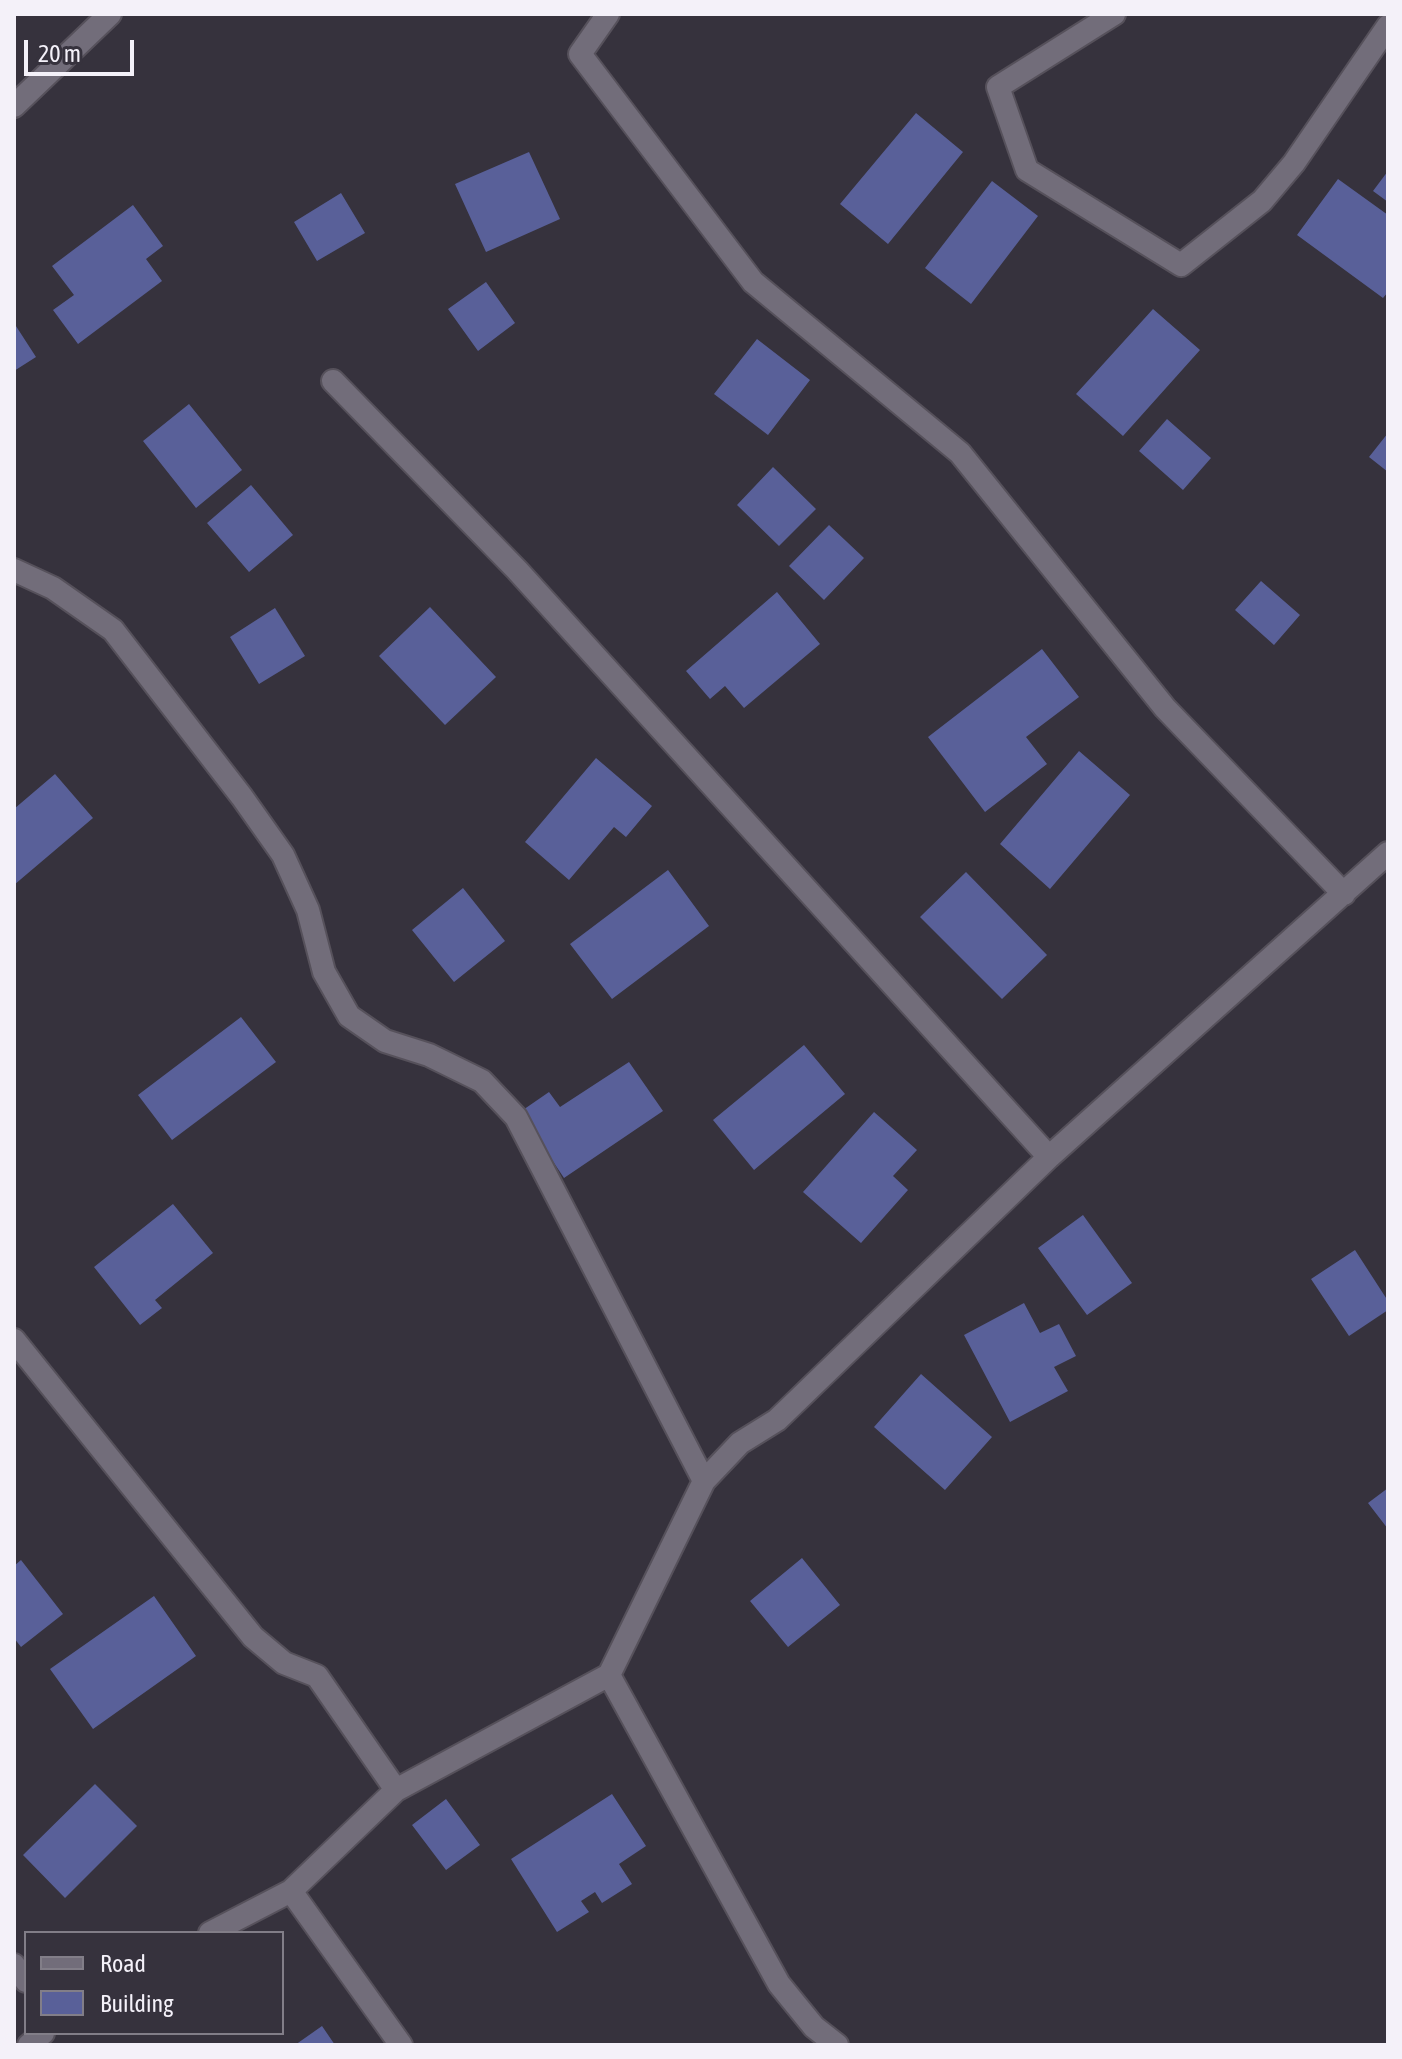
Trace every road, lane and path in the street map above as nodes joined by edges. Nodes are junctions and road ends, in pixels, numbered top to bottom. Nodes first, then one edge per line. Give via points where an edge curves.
1 (110, 14) edge
2 (608, 14) edge
3 (1114, 14) edge
4 (1388, 26) edge
5 (14, 106) edge
6 (333, 381) dead end
7 (14, 570) edge
8 (1385, 867) edge
9 (1344, 894) junction
10 (1049, 1157) junction
11 (14, 1340) edge
12 (704, 1481) junction
13 (609, 1675) junction
14 (396, 1790) junction
15 (291, 1891) junction
16 (214, 1931) edge
17 (401, 2045) edge
18 (837, 2045) edge

1 - 5 street
2 - 9 street via 580,54 753,282 960,453 1165,708
3 - 4 street via 998,87 1027,170 1181,265 1262,201
6 - 10 street via 517,570
7 - 12 street via 53,588 113,630 242,797 283,855 308,910 324,972 349,1016 385,1041 482,1081 516,1117
8 - 9 street
9 - 10 street
10 - 12 street via 831,1370 777,1420 740,1443
11 - 14 street via 253,1637 284,1663 317,1676
12 - 13 street
13 - 14 street
13 - 18 street via 779,1984 814,2027
14 - 15 street
15 - 16 street
15 - 17 street

